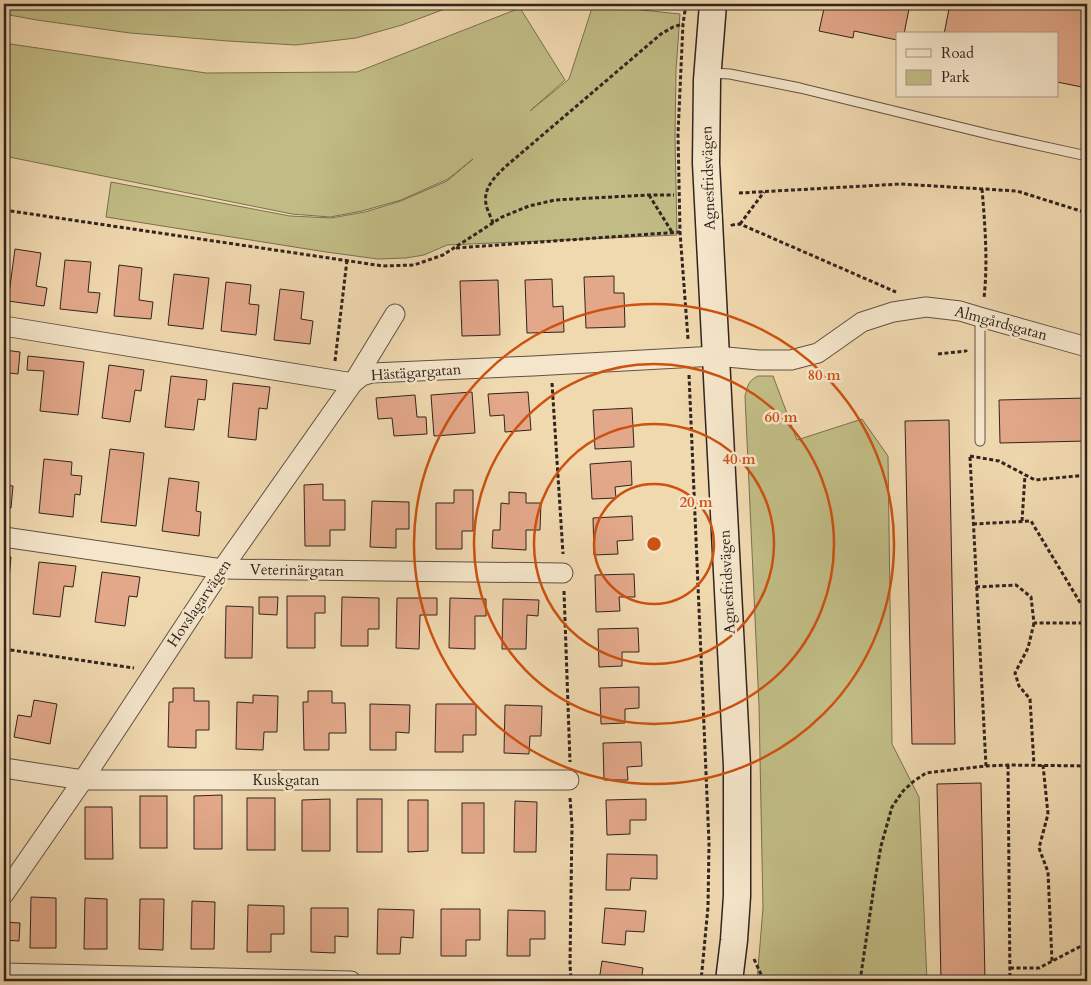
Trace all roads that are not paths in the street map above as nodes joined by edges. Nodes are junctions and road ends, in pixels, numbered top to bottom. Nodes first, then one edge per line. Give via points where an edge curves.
1 (713, 4) edge
2 (708, 73) junction
3 (1087, 156) edge
4 (395, 314) dead end
5 (980, 317) junction
6 (4, 326) edge
7 (1087, 347) edge
8 (716, 356) junction
9 (353, 383) junction
10 (980, 441) dead end
11 (4, 537) edge
12 (222, 569) junction
13 (564, 573) road end
14 (4, 768) edge
15 (83, 780) junction
16 (569, 780) road end
17 (4, 894) edge
18 (4, 973) edge
19 (351, 981) edge
20 (728, 981) edge

1 - 2 main road, Agnesfridsvägen
2 - 3 lane via 730,74 800,88
2 - 8 main road, Agnesfridsvägen via 706,164
4 - 9 street, Hovslagarvägen
5 - 7 street, Almgårdsgatan
5 - 8 street, Almgårdsgatan via 926,307 862,322 818,353 791,360
5 - 10 lane
6 - 9 street, Hästägargatan
8 - 9 street, Hästägargatan via 372,373
8 - 20 main road, Agnesfridsvägen via 736,766 737,896
9 - 12 street, Hovslagarvägen
11 - 12 street, Veterinärgatan
12 - 13 street, Veterinärgatan
12 - 15 street, Hovslagarvägen
14 - 15 street, Kuskgatan
15 - 16 street, Kuskgatan
15 - 17 street, Hovslagarvägen
18 - 19 street

